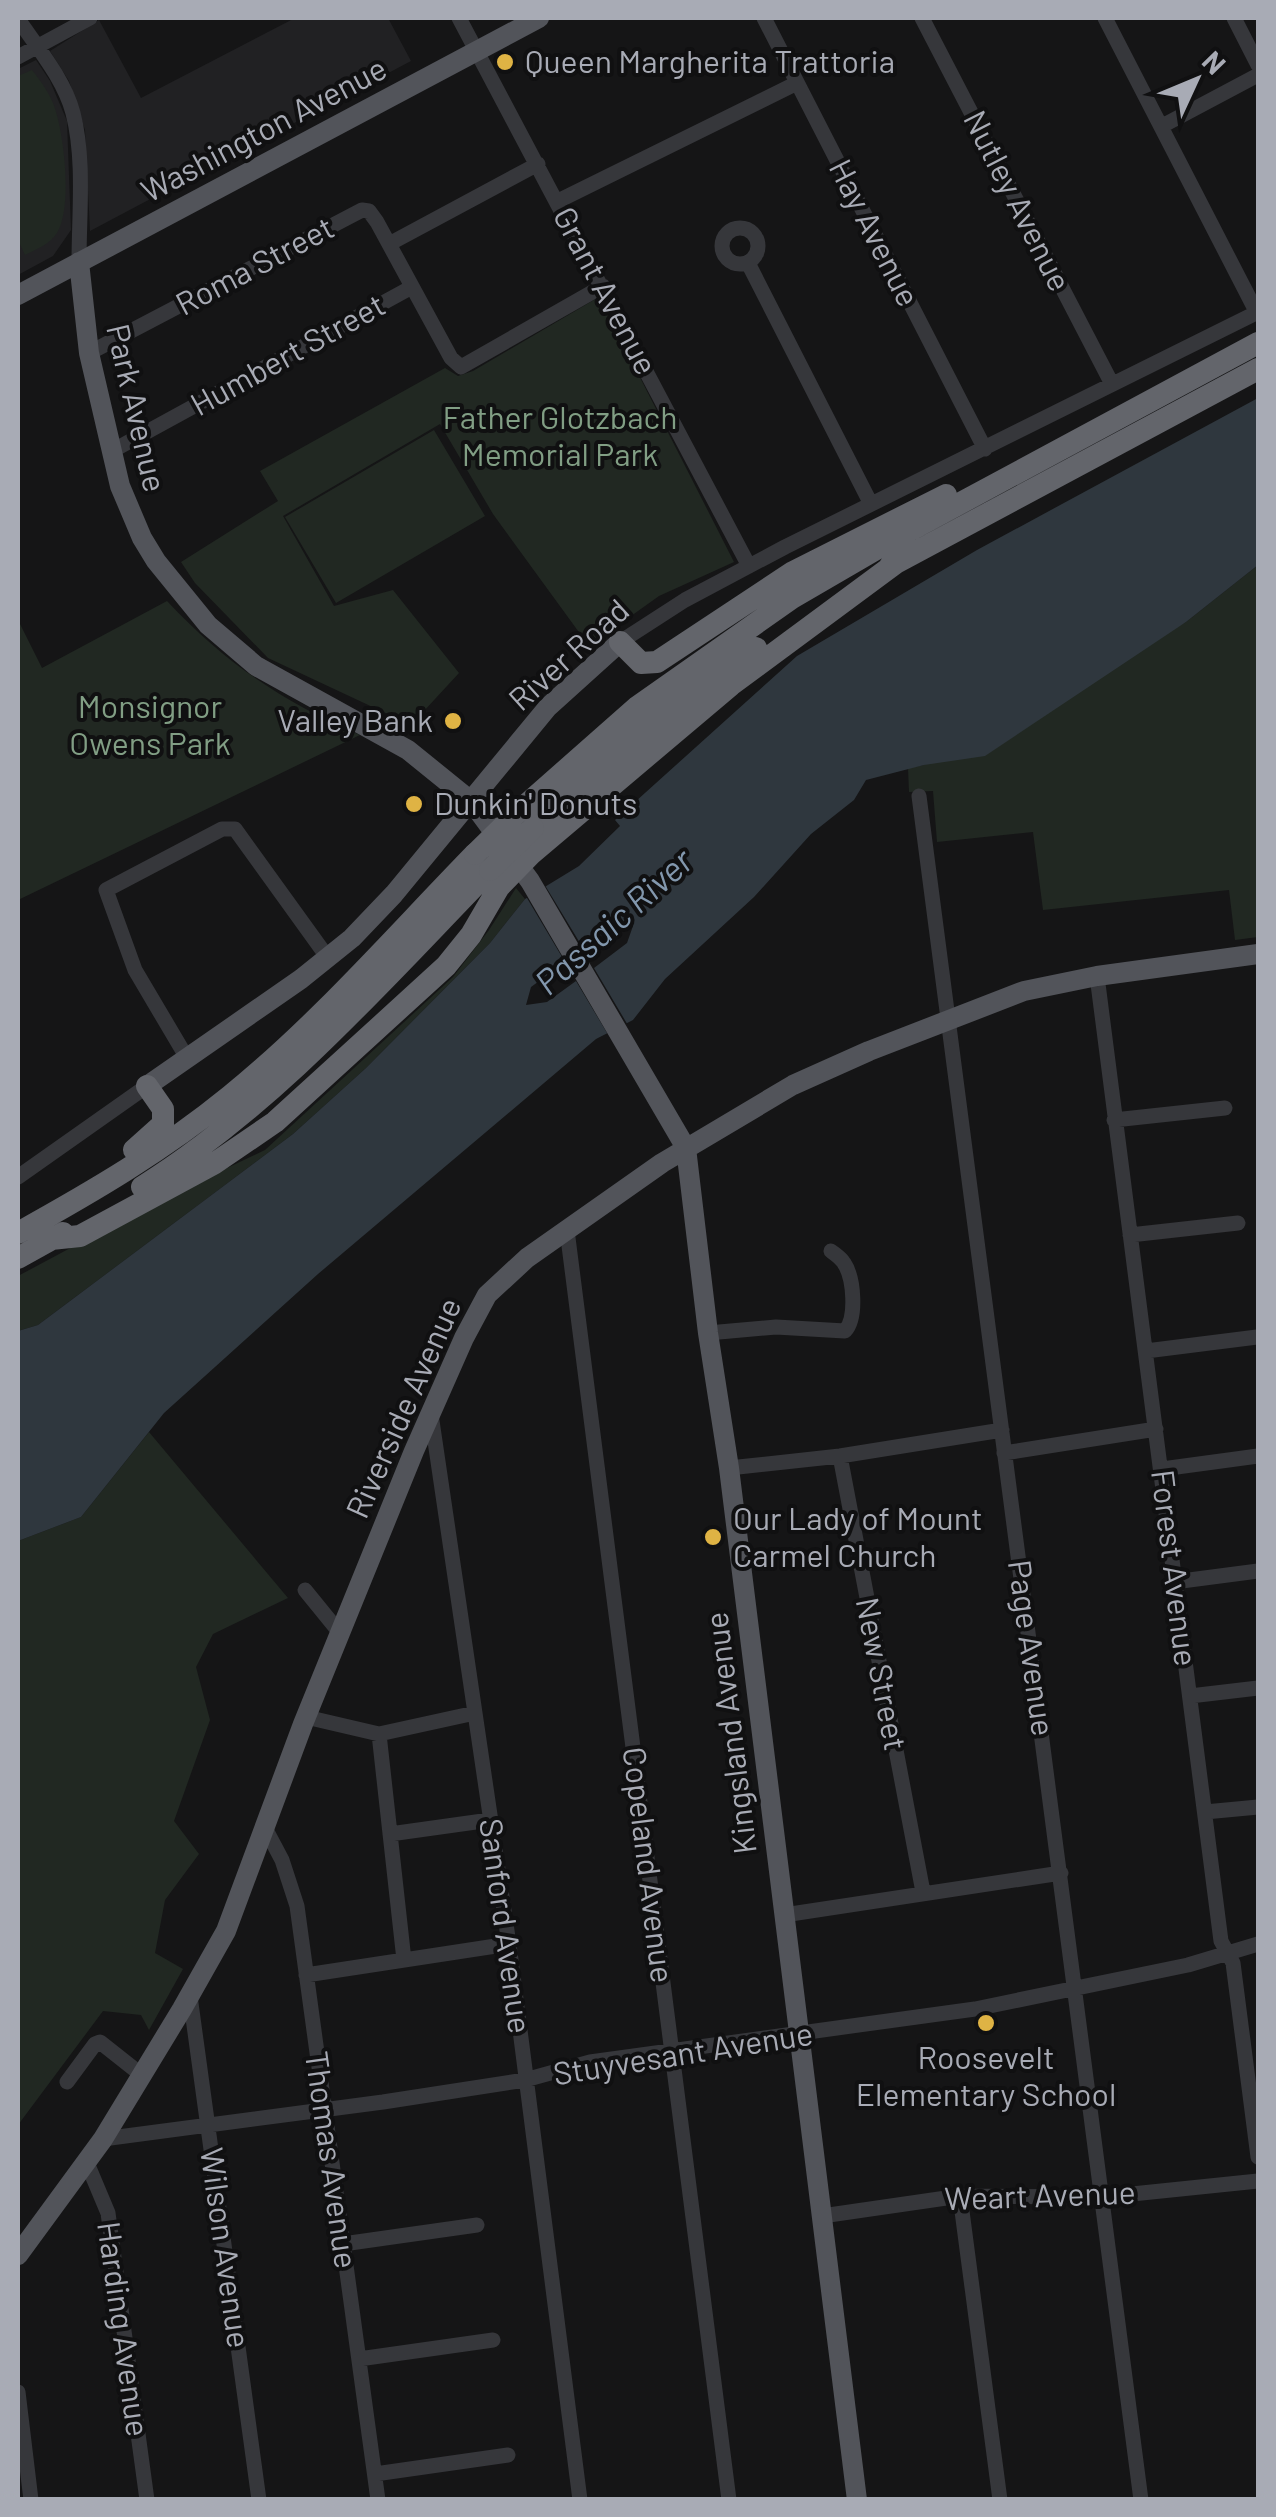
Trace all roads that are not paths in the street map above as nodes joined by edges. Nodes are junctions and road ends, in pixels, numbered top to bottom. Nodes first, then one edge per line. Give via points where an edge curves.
1 (18, 18) edge
2 (90, 18) edge
3 (459, 18) edge
4 (539, 18) edge
5 (764, 18) edge
6 (922, 18) edge
7 (1105, 18) edge
8 (1234, 18) edge
9 (36, 46) junction
10 (476, 51) junction
11 (18, 57) edge
12 (1258, 65) edge
13 (1258, 75) edge
14 (797, 82) junction
15 (1162, 126) junction
16 (538, 164) junction
17 (558, 201) junction
18 (389, 244) junction
19 (79, 262) junction
20 (748, 263) dead end
21 (603, 286) junction
22 (412, 288) junction
23 (18, 295) edge
24 (1258, 312) edge
25 (1258, 343) edge
26 (89, 353) junction
27 (1258, 368) edge
28 (1112, 384) junction
29 (1118, 418) junction
30 (985, 449) junction
31 (112, 451) junction
32 (872, 504) junction
33 (900, 560) junction
34 (749, 566) junction
35 (620, 642) junction
36 (919, 796) dead end
37 (470, 801) junction
38 (526, 820) junction
39 (482, 862) junction
40 (524, 873) junction
41 (1258, 954) edge
42 (328, 958) junction
43 (1097, 976) junction
44 (950, 1018) junction
45 (186, 1058) junction
46 (148, 1086) junction
47 (1225, 1108) dead end
48 (1114, 1120) junction
49 (686, 1148) junction
50 (18, 1177) edge
51 (1238, 1223) dead end
52 (18, 1229) edge
53 (567, 1230) junction
54 (1130, 1235) junction
55 (51, 1240) junction
56 (831, 1251) dead end
57 (18, 1258) edge
58 (708, 1333) junction
59 (1258, 1337) edge
60 (1146, 1351) junction
61 (431, 1412) junction
62 (1156, 1429) junction
63 (1002, 1430) junction
64 (1004, 1453) junction
65 (840, 1456) junction
66 (1258, 1456) edge
67 (730, 1468) junction
68 (1162, 1469) junction
69 (1258, 1571) edge
70 (1174, 1582) junction
71 (305, 1590) dead end
72 (340, 1634) junction
73 (1258, 1688) edge
74 (1190, 1696) junction
75 (474, 1714) junction
76 (306, 1717) junction
77 (378, 1734) junction
78 (1258, 1807) edge
79 (1206, 1812) junction
80 (490, 1820) junction
81 (264, 1826) junction
82 (390, 1834) junction
83 (1061, 1874) junction
84 (922, 1892) junction
85 (784, 1915) junction
86 (509, 1944) junction
87 (1258, 1944) edge
88 (1229, 1953) junction
89 (404, 1960) junction
90 (306, 1974) junction
91 (1076, 1991) junction
92 (190, 1996) junction
93 (798, 2036) junction
94 (672, 2050) junction
95 (142, 2076) junction
96 (526, 2080) junction
97 (67, 2082) dead end
98 (323, 2108) junction
99 (208, 2123) junction
100 (103, 2139) junction
101 (1258, 2158) edge
102 (86, 2162) junction
103 (1258, 2180) edge
104 (960, 2196) junction
105 (1103, 2197) junction
106 (822, 2216) junction
107 (477, 2226) dead end
108 (342, 2244) junction
109 (18, 2256) edge
110 (492, 2340) dead end
111 (359, 2359) junction
112 (18, 2392) edge
113 (508, 2455) dead end
114 (375, 2474) junction
115 (31, 2500) edge
116 (147, 2500) edge
117 (259, 2500) edge
118 (378, 2500) edge
119 (580, 2500) edge
120 (729, 2500) edge
121 (856, 2500) edge
122 (1000, 2500) edge
123 (1141, 2500) edge

1 - 9 street, Park Avenue
2 - 9 street
3 - 10 street, Grant Avenue
4 - 10 main road, Washington Avenue
5 - 14 street, Hay Avenue
6 - 28 street, Nutley Avenue
7 - 15 street
8 - 12 street
9 - 11 street
9 - 19 street, Park Avenue via 72,110 79,144
10 - 16 street, Grant Avenue
10 - 19 main road, Washington Avenue
13 - 15 street
14 - 17 street
14 - 30 street, Hay Avenue
15 - 24 street
16 - 17 street, Grant Avenue
16 - 18 street
17 - 21 street, Grant Avenue
18 - 22 street
18 - 26 street, Roma Street via 362,210
19 - 23 main road, Washington Avenue
19 - 26 main road, Park Avenue
20 - 32 street
21 - 22 street via 461,367
21 - 34 street, Grant Avenue
22 - 31 street, Humbert Street
24 - 28 street, River Road
25 - 29 highway
26 - 31 main road, Park Avenue
27 - 33 highway
28 - 30 street, River Road
29 - 35 highway via 834,549 656,662 641,663
29 - 38 highway via 760,618 637,707
30 - 32 street, River Road
31 - 37 main road, Park Avenue via 142,538 208,625 256,666 408,750
32 - 34 street, River Road
33 - 38 highway via 694,691
33 - 40 highway via 731,685
34 - 35 street, River Road
35 - 37 main road, River Road via 548,707
36 - 44 street, Page Avenue
37 - 40 main road, Park Avenue
37 - 42 main road, River Road via 394,894
38 - 39 highway, bridge
39 - 52 highway via 230,1096 142,1161
39 - 55 highway via 328,1037 244,1113 154,1180
40 - 49 main road, Kingsland Avenue
40 - 55 highway via 499,887 446,966 274,1122 215,1163 80,1236
41 - 43 main road, Riverside Avenue
42 - 45 main road, River Road
42 - 45 street via 235,829 222,829 106,890 134,970
43 - 44 main road, Riverside Avenue via 1024,991
43 - 48 street, Forest Avenue
44 - 49 main road, Riverside Avenue via 793,1085
44 - 63 street, Page Avenue
45 - 46 main road, River Road
46 - 50 street, River Road
46 - 52 highway via 162,1109 158,1132
47 - 48 street
48 - 54 street, Forest Avenue
49 - 53 main road, Riverside Avenue
49 - 58 main road, Kingsland Avenue
51 - 54 street
53 - 61 main road, Riverside Avenue via 487,1295
53 - 94 street, Copeland Avenue
54 - 60 street, Forest Avenue
55 - 57 highway
56 - 58 street via 846,1265 851,1292 854,1316 845,1331 776,1326
58 - 67 main road, Kingsland Avenue
59 - 60 street
60 - 62 street, Forest Avenue
61 - 72 main road, Riverside Avenue
61 - 75 street, Sanford Avenue
62 - 64 street
62 - 68 street, Forest Avenue
63 - 64 street, Page Avenue
63 - 65 street
64 - 83 street, Page Avenue
65 - 67 street
65 - 84 street, New Street
66 - 68 street
67 - 85 main road, Kingsland Avenue
68 - 70 street, Forest Avenue
69 - 70 street
70 - 74 street, Forest Avenue
71 - 72 street
72 - 76 main road, Riverside Avenue
73 - 74 street
74 - 79 street, Forest Avenue
75 - 77 street
75 - 80 street, Sanford Avenue
76 - 77 street
76 - 81 main road, Riverside Avenue
77 - 82 street
78 - 79 street
79 - 88 street, Forest Avenue via 1221,1940
80 - 82 street
80 - 86 street, Sanford Avenue
81 - 90 street, Thomas Avenue via 291,1883
81 - 92 main road, Riverside Avenue via 226,1931
82 - 89 street
83 - 84 street
83 - 91 street, Page Avenue
84 - 85 street
85 - 93 main road, Kingsland Avenue
86 - 89 street
86 - 96 street, Sanford Avenue
87 - 88 street, Stuyvesant Avenue
88 - 91 street, Stuyvesant Avenue
88 - 101 street, Forest Avenue
89 - 90 street
90 - 98 street, Thomas Avenue
91 - 93 street, Stuyvesant Avenue
91 - 105 street, Page Avenue
92 - 95 main road, Riverside Avenue
92 - 99 street, Wilson Avenue
93 - 94 street, Stuyvesant Avenue
93 - 106 main road, Kingsland Avenue
94 - 96 street, Stuyvesant Avenue
94 - 120 street, Copeland Avenue
95 - 97 street via 100,2042
95 - 100 main road, Riverside Avenue
96 - 98 street, Stuyvesant Avenue
96 - 119 street, Sanford Avenue
98 - 99 street, Stuyvesant Avenue
98 - 108 street, Thomas Avenue
99 - 100 street, Stuyvesant Avenue
99 - 117 street, Wilson Avenue
100 - 102 main road, Riverside Avenue
102 - 109 main road, Riverside Avenue
102 - 116 street, Harding Avenue via 108,2213
103 - 105 street, Weart Avenue
104 - 105 street, Weart Avenue
104 - 106 street, Weart Avenue
104 - 122 street
105 - 123 street, Page Avenue
106 - 121 main road, Kingsland Avenue
107 - 108 street
108 - 111 street, Thomas Avenue
110 - 111 street
111 - 114 street, Thomas Avenue
112 - 115 street
113 - 114 street
114 - 118 street, Thomas Avenue

